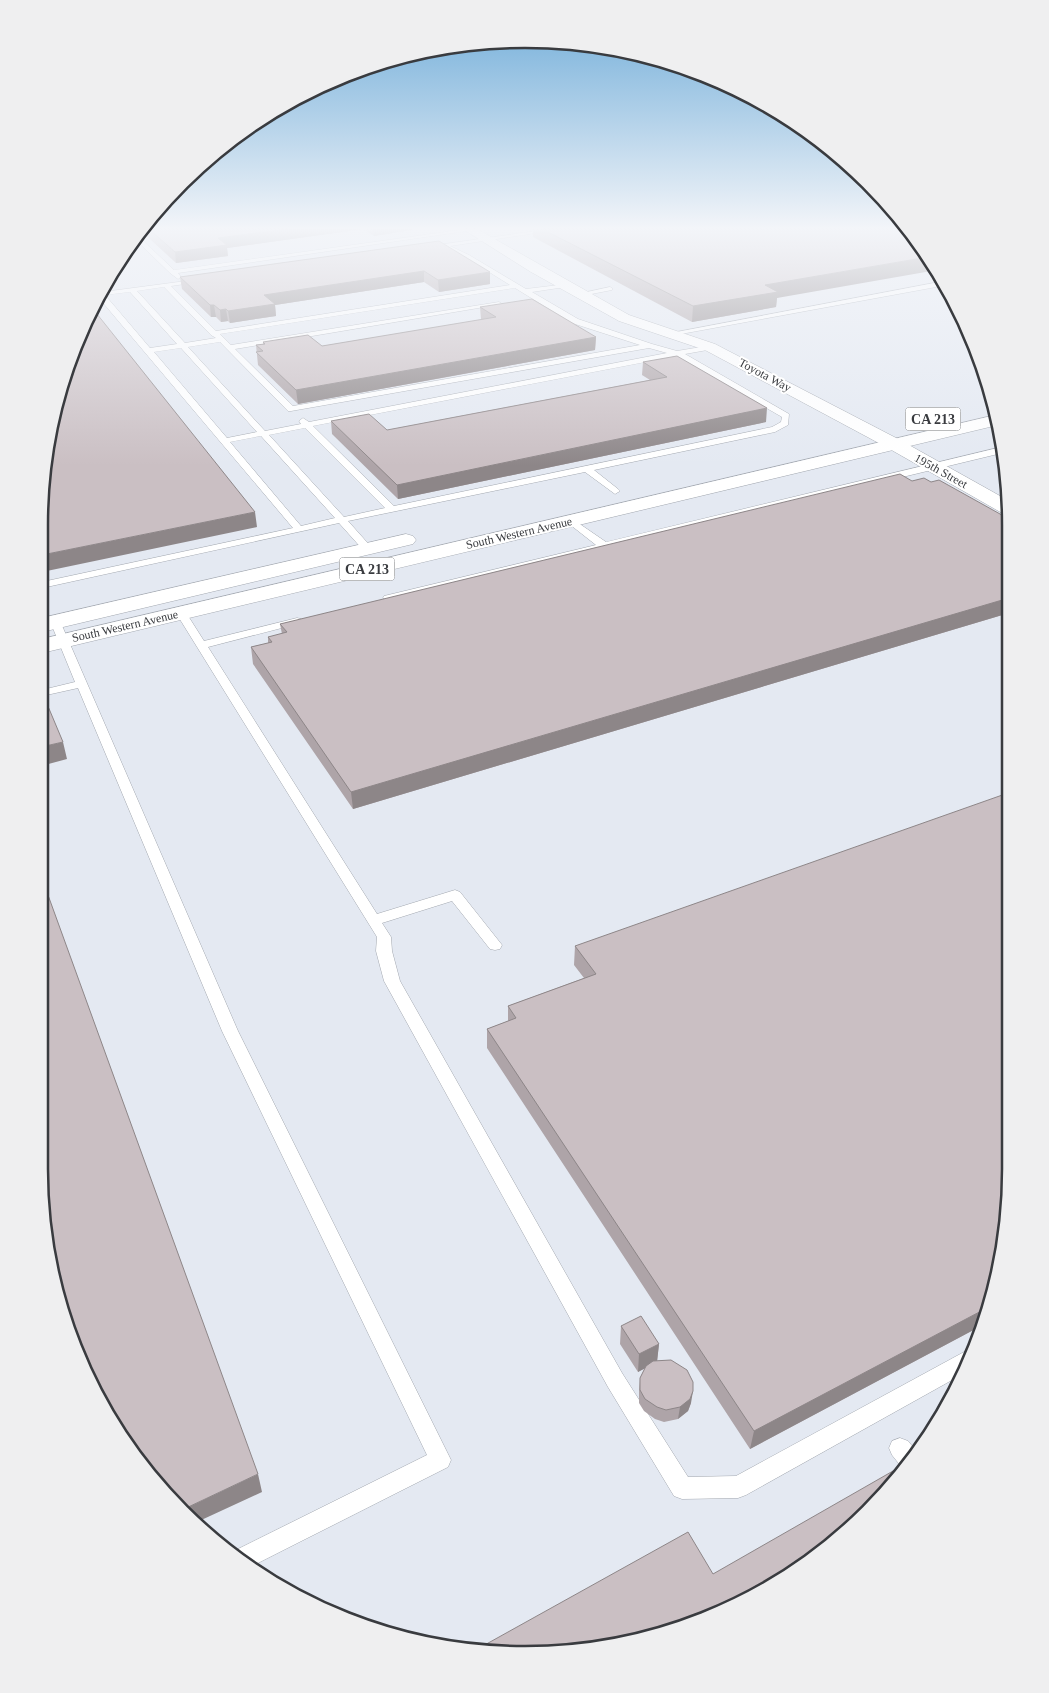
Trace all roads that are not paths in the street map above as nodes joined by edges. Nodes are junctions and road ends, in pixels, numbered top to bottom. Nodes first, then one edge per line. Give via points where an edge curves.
1 (112, 308) edge
2 (148, 308) edge
3 (189, 308) edge
4 (374, 308) edge
5 (478, 308) edge
6 (553, 308) edge
7 (606, 308) edge
8 (811, 308) edge
9 (214, 333) junction
10 (670, 334) junction
11 (220, 340) junction
12 (183, 346) junction
13 (649, 346) junction
14 (710, 347) junction
15 (228, 348) junction
16 (148, 351) junction
17 (680, 354) junction
18 (986, 407) edge
19 (292, 410) junction
20 (990, 422) edge
21 (307, 425) junction
22 (872, 433) junction
23 (263, 434) junction
24 (224, 441) junction
25 (826, 443) dead end
26 (894, 444) junction
27 (995, 452) edge
28 (933, 466) junction
29 (586, 468) junction
30 (623, 489) joint
31 (596, 495) dead end
32 (1001, 504) edge
33 (391, 509) junction
34 (341, 520) junction
35 (571, 521) junction
36 (298, 529) junction
37 (426, 536) dead end
38 (602, 545) junction
39 (368, 549) junction
40 (48, 584) edge
41 (380, 600) edge
42 (181, 613) junction
43 (304, 619) edge
44 (54, 629) edge
45 (201, 645) junction
46 (81, 684) junction
47 (48, 692) edge
48 (374, 920) junction
49 (495, 945) dead end
50 (958, 1366) edge
51 (247, 1556) edge

1 - 16 lane
2 - 12 lane
3 - 9 lane
4 - 9 lane
5 - 15 lane
6 - 13 lane via 575,321
7 - 10 main road, Toyota Way via 624,318
8 - 10 lane
9 - 11 lane
10 - 14 main road, Toyota Way
11 - 12 lane
11 - 15 lane
12 - 16 lane
12 - 23 lane
13 - 17 lane
13 - 19 lane
14 - 17 lane
14 - 22 main road, Toyota Way
15 - 19 lane
16 - 24 lane
17 - 21 lane
17 - 29 lane via 786,416 785,423 775,428
18 - 22 main road, CA 213
19 - 21 lane
20 - 26 main road, South Western Avenue / CA 213
21 - 23 lane
21 - 33 lane
22 - 25 main road, CA 213
22 - 26 main road, 195th Street
23 - 24 lane
23 - 34 lane
24 - 36 lane
26 - 28 main road, 195th Street
26 - 35 main road, South Western Avenue / CA 213
27 - 28 lane
28 - 32 main road, 195th Street
28 - 38 lane
29 - 30 lane
29 - 33 lane
30 - 31 main road
33 - 34 lane
34 - 36 lane
34 - 39 lane
35 - 38 lane
35 - 42 main road, South Western Avenue / CA 213
36 - 40 lane
37 - 39 main road, South Western Avenue / CA 213
38 - 41 lane
39 - 44 main road, South Western Avenue / CA 213
42 - 44 main road, South Western Avenue / CA 213
42 - 45 lane
43 - 45 lane
44 - 46 lane
45 - 48 lane
46 - 47 lane
46 - 51 lane via 230,1031 440,1460
48 - 49 lane via 455,895
48 - 50 lane via 384,937 384,951 392,981 615,1380 682,1488 738,1487

